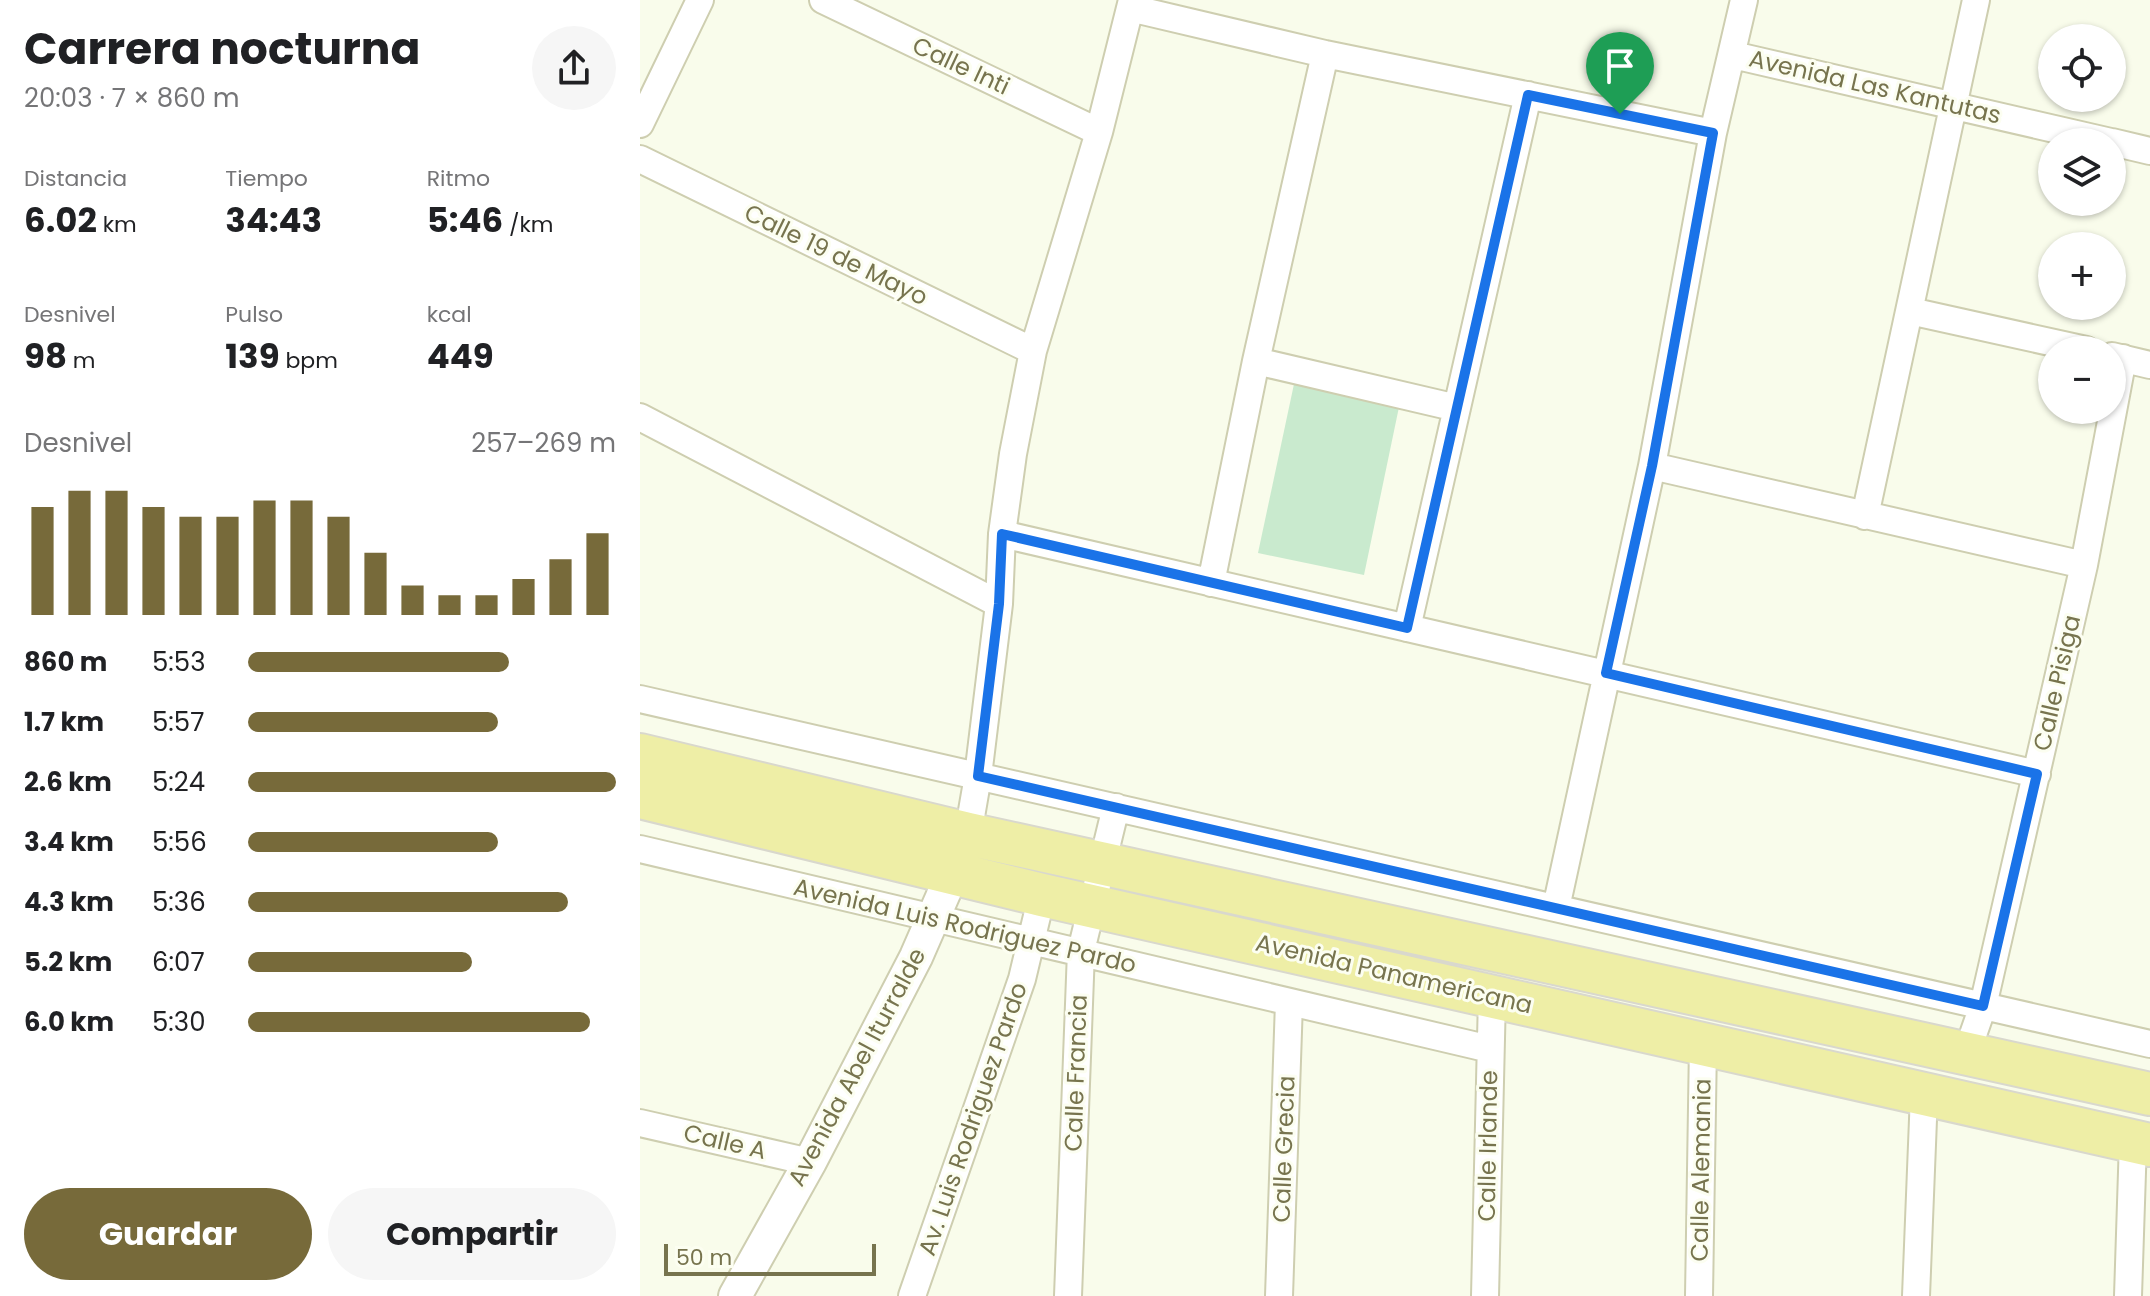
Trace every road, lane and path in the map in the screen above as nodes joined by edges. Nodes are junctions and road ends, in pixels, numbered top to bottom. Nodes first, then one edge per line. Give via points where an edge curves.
1 (700, 0) edge
2 (823, 0) edge
3 (1744, 0) edge
4 (1976, 0) edge
5 (1131, 4) edge
6 (1325, 54) junction
7 (1733, 55) junction
8 (1528, 95) junction
9 (1954, 105) junction
10 (640, 124) edge
11 (2052, 128) edge
12 (1099, 132) junction
13 (1713, 133) junction
14 (2126, 145) edge
15 (2150, 151) edge
16 (640, 159) edge
17 (1910, 311) junction
18 (2038, 339) edge
19 (1033, 351) junction
20 (2126, 359) edge
21 (1256, 361) junction
22 (2150, 365) edge
23 (1457, 408) junction
24 (2106, 424) edge
25 (642, 426) edge
26 (1652, 466) junction
27 (1865, 516) junction
28 (1002, 534) junction
29 (2084, 565) junction
30 (1211, 583) junction
31 (999, 604) junction
32 (1407, 628) junction
33 (1606, 673) junction
34 (640, 699) edge
35 (640, 755) edge
36 (2037, 774) junction
37 (978, 776) junction
38 (640, 797) edge
39 (1116, 807) junction
40 (640, 849) edge
41 (961, 853) junction
42 (1102, 863) junction
43 (1042, 895) junction
44 (1092, 904) junction
45 (1556, 908) junction
46 (933, 919) junction
47 (1031, 943) junction
48 (1081, 951) junction
49 (1492, 996) junction
50 (1289, 1002) junction
51 (1983, 1006) junction
52 (1703, 1044) junction
53 (2150, 1044) edge
54 (1490, 1049) junction
55 (1967, 1052) junction
56 (1924, 1094) junction
57 (2150, 1094) edge
58 (640, 1123) edge
59 (2142, 1143) edge
60 (810, 1162) junction
61 (735, 1296) edge
62 (912, 1296) edge
63 (1068, 1296) edge
64 (1279, 1296) edge
65 (1485, 1296) edge
66 (1699, 1296) edge
67 (1916, 1296) edge
68 (2128, 1296) edge

1 - 10 street
2 - 12 street, Calle Inti
3 - 7 street
4 - 9 street
5 - 6 street
5 - 12 street
6 - 8 street
6 - 21 street
7 - 9 street, Avenida Las Kantutas
7 - 13 street
8 - 13 street
8 - 23 street
9 - 11 street, Avenida Las Kantutas
9 - 17 street
12 - 19 street
13 - 26 street
14 - 15 street, Avenida Las Kantutas
16 - 19 street, Calle 19 de Mayo
17 - 18 street
17 - 27 street
19 - 28 street
20 - 22 street
21 - 23 street
21 - 30 street
23 - 32 street
24 - 29 street, Calle Pisiga
25 - 31 street
26 - 27 street
26 - 33 street
27 - 29 street
28 - 30 street
28 - 31 street
29 - 36 street, Calle Pisiga
30 - 32 street
31 - 37 street
32 - 33 street
33 - 36 street
33 - 45 street
34 - 37 street
35 - 41 highway, Avenida Panamericana
36 - 51 street, Calle Pisiga
37 - 39 street
37 - 41 street
38 - 41 highway, Avenida Panamericana
39 - 42 street, Calle Francia
39 - 45 street
40 - 46 street, Avenida Luis Rodriguez Pardo
41 - 42 highway, Avenida Panamericana
41 - 43 highway, Avenida Panamericana
41 - 46 street, Avenida Abel Iturralde
42 - 44 street, Calle Francia
42 - 55 highway, Avenida Panamericana
43 - 44 highway, Avenida Panamericana
43 - 47 street, Av. Luis Rodriguez Pardo
44 - 48 street, Calle Francia
44 - 49 highway, Avenida Panamericana
45 - 51 street
46 - 47 street, Avenida Luis Rodriguez Pardo
46 - 60 street, Avenida Abel Iturralde
47 - 48 street, Avenida Luis Rodriguez Pardo
47 - 62 street, Av. Luis Rodriguez Pardo
48 - 50 street, Avenida Luis Rodriguez Pardo
48 - 63 street, Calle Francia
49 - 52 highway, Avenida Panamericana
49 - 54 street, Calle Irlande
50 - 54 street
50 - 64 street, Calle Grecia
51 - 53 street
51 - 55 street, Calle Pisiga
52 - 56 highway, Avenida Panamericana
52 - 66 street, Calle Alemania
54 - 65 street, Calle Irlande
55 - 57 highway, Avenida Panamericana
56 - 59 highway, Avenida Panamericana
56 - 67 street
58 - 60 street, Calle A
59 - 68 street
60 - 61 street, Avenida Abel Iturralde

